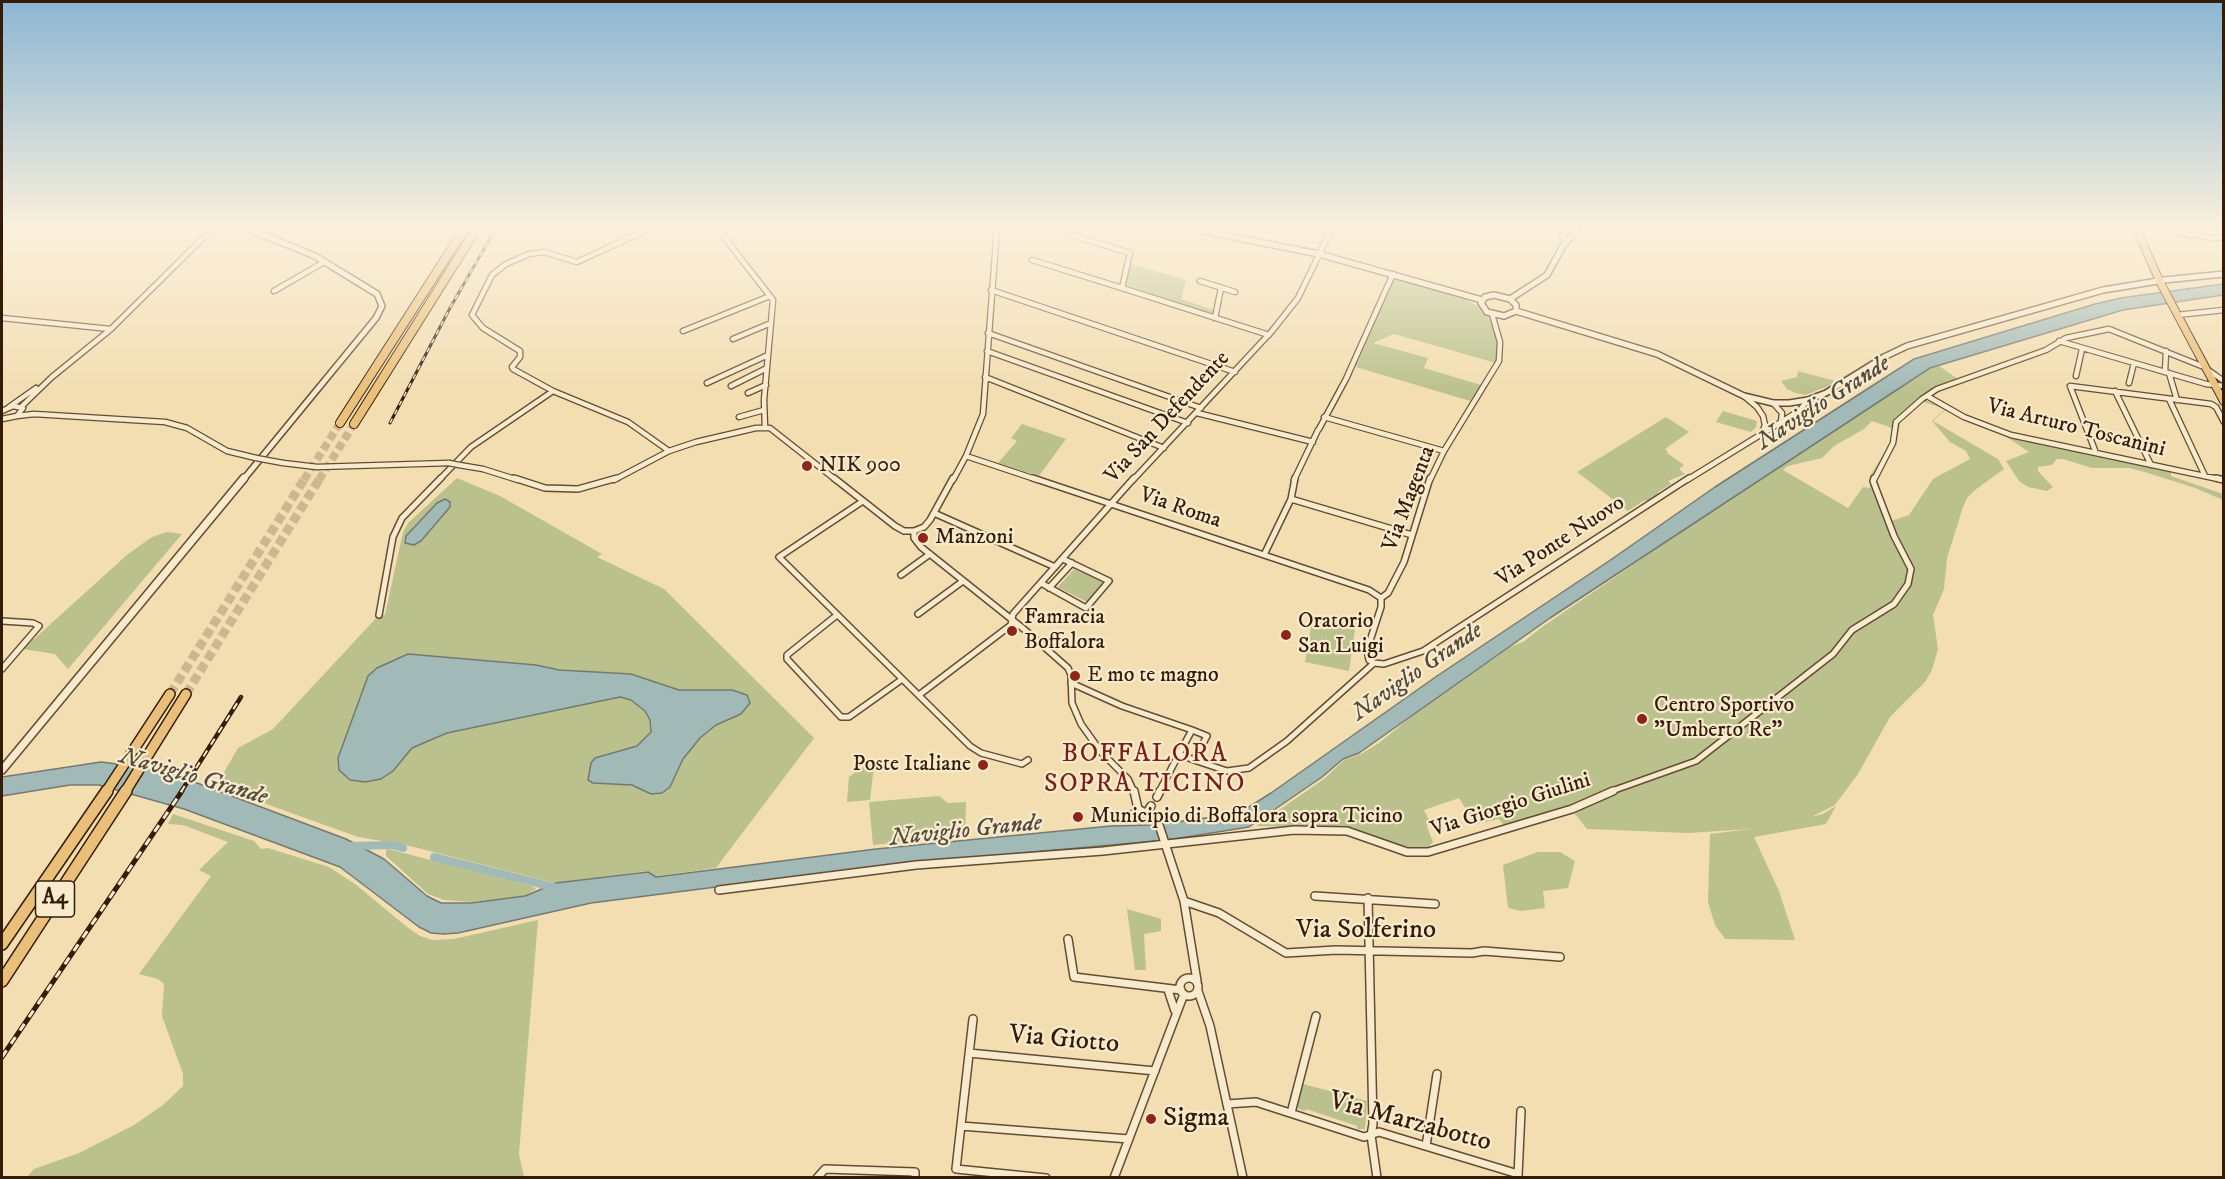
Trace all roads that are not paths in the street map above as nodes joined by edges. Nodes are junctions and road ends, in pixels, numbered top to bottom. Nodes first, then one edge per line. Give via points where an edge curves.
1 (157, 283) edge
2 (288, 283) edge
3 (359, 283) edge
4 (430, 283) edge
5 (442, 283) edge
6 (488, 283) edge
7 (761, 283) edge
8 (992, 283) edge
9 (1106, 283) edge
10 (1123, 283) edge
11 (1206, 283) edge
12 (1305, 283) edge
13 (1389, 283) edge
14 (1424, 283) edge
15 (1534, 283) edge
16 (2167, 283) edge
17 (2161, 284) junction
18 (1122, 288) junction
19 (1221, 288) junction
20 (991, 290) junction
21 (274, 291) dead end
22 (1235, 292) dead end
23 (772, 298) junction
24 (1510, 298) junction
25 (1482, 300) junction
26 (2223, 310) edge
27 (1516, 311) junction
28 (1492, 314) junction
29 (2177, 315) junction
30 (2, 318) edge
31 (1215, 318) junction
32 (771, 323) junction
33 (111, 329) junction
34 (683, 331) dead end
35 (988, 333) junction
36 (1269, 334) junction
37 (734, 339) dead end
38 (2059, 341) junction
39 (2082, 349) junction
40 (987, 351) junction
41 (2166, 351) junction
42 (768, 355) junction
43 (2133, 363) junction
44 (2205, 367) junction
45 (767, 368) junction
46 (1235, 372) junction
47 (2167, 373) junction
48 (2076, 376) dead end
49 (52, 377) junction
50 (985, 377) junction
51 (2223, 381) edge
52 (707, 383) dead end
53 (2129, 383) dead end
54 (766, 385) junction
55 (2214, 385) junction
56 (731, 386) dead end
57 (2223, 388) edge
58 (553, 391) junction
59 (2115, 391) junction
60 (748, 393) dead end
61 (1744, 396) junction
62 (1927, 396) junction
63 (2169, 399) junction
64 (1808, 400) junction
65 (2177, 400) junction
66 (1772, 402) junction
67 (2223, 402) edge
68 (9, 407) junction
69 (22, 408) junction
70 (1201, 408) junction
71 (764, 410) junction
72 (2, 411) edge
73 (1197, 413) junction
74 (34, 414) junction
75 (17, 416) junction
76 (1763, 416) junction
77 (738, 417) dead end
78 (1324, 417) junction
79 (3, 420) edge
80 (2223, 422) edge
81 (340, 423) tunnel mouth
82 (1188, 423) junction
83 (1780, 423) junction
84 (354, 424) tunnel mouth
85 (765, 427) junction
86 (1762, 433) junction
87 (1313, 442) junction
88 (1164, 448) junction
89 (669, 451) junction
90 (1444, 451) junction
91 (2096, 453) junction
92 (966, 456) junction
93 (2151, 465) junction
94 (2205, 476) junction
95 (2223, 480) edge
96 (1291, 499) junction
97 (863, 501) junction
98 (1111, 504) junction
99 (934, 513) junction
100 (914, 531) junction
101 (1412, 535) junction
102 (930, 554) junction
103 (1264, 555) junction
104 (1063, 559) junction
105 (1072, 563) junction
106 (1055, 567) junction
107 (901, 575) dead end
108 (963, 581) junction
109 (1041, 583) junction
110 (1049, 588) junction
111 (1381, 598) junction
112 (918, 614) dead end
113 (379, 615) dead end
114 (837, 615) junction
115 (1012, 620) junction
116 (2, 621) edge
117 (1374, 663) junction
118 (2, 669) edge
119 (901, 680) junction
120 (1071, 683) junction
121 (170, 694) tunnel mouth
122 (186, 694) tunnel mouth
123 (919, 695) junction
124 (1192, 730) junction
125 (1179, 754) junction
126 (1028, 760) dead end
127 (1194, 760) junction
128 (2, 770) edge
129 (1157, 796) dead end
130 (1151, 806) dead end
131 (1146, 814) junction
132 (1164, 843) junction
133 (719, 890) dead end
134 (1315, 896) dead end
135 (1368, 898) junction
136 (1184, 901) junction
137 (1435, 904) dead end
138 (1068, 939) dead end
139 (2, 944) edge
140 (1370, 951) junction
141 (1560, 957) dead end
142 (2, 981) edge
143 (1197, 981) junction
144 (1168, 990) junction
145 (1198, 991) junction
146 (1182, 992) junction
147 (1176, 1012) junction
148 (1316, 1016) dead end
149 (973, 1019) dead end
150 (969, 1053) junction
151 (1155, 1071) junction
152 (1437, 1074) dead end
153 (1227, 1104) junction
154 (1521, 1111) dead end
155 (1291, 1113) junction
156 (961, 1126) junction
157 (1371, 1135) junction
158 (1129, 1139) junction
159 (1426, 1146) junction
160 (1518, 1176) edge
161 (817, 1178) edge
162 (915, 1178) edge
163 (1046, 1178) edge
164 (1114, 1178) edge
165 (1243, 1178) edge
166 (1377, 1178) edge

1 - 33 street
2 - 21 street
3 - 128 street via 377,294 381,306 376,318
4 - 81 highway
5 - 84 highway
6 - 58 street via 472,315 483,328 519,351 513,369
7 - 23 street
8 - 20 street
9 - 18 street
10 - 18 street
11 - 19 street
12 - 36 street, Via San Defendente
13 - 78 street via 1346,379
14 - 25 street
15 - 24 street
16 - 17 street, Via Ponte Nuovo
17 - 29 main road
17 - 64 street, Via Ponte Nuovo via 2103,290 1902,347
18 - 31 street
19 - 22 street
19 - 31 street
20 - 35 street
20 - 46 street
23 - 32 street
23 - 34 street
24 - 25 street via 1494,295
24 - 27 street
25 - 28 street via 1481,306
26 - 29 street
27 - 28 street via 1509,315
27 - 61 street, Via Ponte Nuovo via 1657,354
28 - 90 street, Via Magenta via 1500,342 1499,361
29 - 44 main road
30 - 33 street
31 - 36 street
32 - 37 street
32 - 42 street
33 - 49 street
35 - 40 street
35 - 70 street
36 - 46 street, Via San Defendente
38 - 39 street
38 - 41 street via 2109,329
38 - 62 street via 2046,350
39 - 43 street
39 - 48 street
40 - 50 street
40 - 82 street
41 - 44 street
41 - 47 street
42 - 45 street
42 - 52 street
43 - 47 street
43 - 53 street
44 - 51 street
44 - 55 main road
45 - 54 street
45 - 56 street
46 - 70 street, Via San Defendente
47 - 55 street
47 - 65 street
49 - 68 street
49 - 69 street
50 - 88 street
50 - 92 street via 983,414
54 - 60 street
54 - 71 street
55 - 57 street
55 - 67 main road
58 - 89 street via 628,422
58 - 113 street via 471,447 402,518 393,537
59 - 63 street
59 - 91 street via 2070,386
59 - 93 street
61 - 66 street, Via Ponte Nuovo
61 - 76 street
62 - 91 street, Via Arturo Toscanini via 1964,417 2011,435
62 - 132 street, Via Giorgio Giulini via 1896,422 1893,443 1872,481 1894,536 1910,563 1908,584 1888,609 1852,630 1837,649 1696,761 1572,809 1428,852 1407,852 1334,830
63 - 65 street
63 - 94 street
64 - 66 street, Via Ponte Nuovo
64 - 83 street, Via Ponte Nuovo
65 - 80 street via 2211,404
66 - 76 street via 1764,407
66 - 83 street via 1782,413
68 - 69 street
68 - 72 street
69 - 74 street
69 - 75 street
70 - 73 street, Via San Defendente
71 - 77 street
71 - 85 street
73 - 82 street, Via San Defendente
73 - 87 street
74 - 75 street
74 - 89 street, bridge via 165,422 187,428 227,451 283,463 334,467 449,464 483,469 545,488 578,489 602,484
75 - 79 street
76 - 86 street via 1766,425
78 - 87 street
78 - 90 street
82 - 88 street, Via San Defendente
83 - 86 street, Via Ponte Nuovo
85 - 89 street
85 - 97 street
86 - 117 street, Via Ponte Nuovo via 1423,651 1392,662
87 - 96 street via 1300,464
88 - 98 street, Via San Defendente
90 - 101 street, Via Magenta via 1431,476
91 - 93 street, Via Arturo Toscanini
92 - 98 street, Via Roma
92 - 99 street
93 - 94 street, Via Arturo Toscanini
94 - 95 street, Via Arturo Toscanini
96 - 101 street
96 - 103 street
97 - 100 street via 895,526
97 - 114 street via 779,557
98 - 103 street, Via Roma
98 - 104 street, Via San Defendente
99 - 100 street via 924,528
99 - 106 street
100 - 102 street via 914,538
101 - 111 street, Via Magenta via 1394,584
102 - 107 street
102 - 108 street
103 - 111 street, Via Roma
104 - 105 street
104 - 106 street, Via San Defendente
105 - 110 street
105 - 110 street via 1109,581 1086,608
106 - 109 street, Via San Defendente
108 - 112 street
108 - 115 street
109 - 110 street
109 - 115 street, Via San Defendente
111 - 117 street, Via Magenta via 1367,650
114 - 119 street
114 - 119 street via 787,655 841,717 849,717
115 - 120 street via 1068,668
115 - 123 street, Via San Defendente via 1011,625
116 - 118 street via 39,625
117 - 127 street via 1287,741 1249,768 1227,771
119 - 123 street
120 - 124 street
120 - 131 street via 1076,713 1101,752 1133,787 1136,812
121 - 139 highway, A4
122 - 142 highway, A4
123 - 126 street via 981,753 1022,764
124 - 125 street
124 - 127 street via 1207,736
125 - 127 street
125 - 129 street
130 - 131 street
131 - 132 street via 1157,821
132 - 133 street, Via Giorgio Giulini via 916,865
132 - 136 street
134 - 135 street
135 - 137 street
135 - 140 street
136 - 140 street, Via Solferino via 1220,913 1286,953
136 - 143 street
138 - 144 street via 1074,977
140 - 141 street, Via Solferino via 1484,951
140 - 157 street
143 - 145 street
143 - 146 street via 1184,979 1180,983
144 - 146 street
144 - 147 street
145 - 146 street via 1193,995
145 - 153 street
146 - 147 street
147 - 151 street
148 - 155 street
149 - 150 street
150 - 151 street, Via Giotto
150 - 156 street
151 - 158 street
152 - 159 street
153 - 155 street, Via Marzabotto via 1256,1102
153 - 165 street
154 - 160 street
155 - 157 street, Via Marzabotto via 1364,1137
156 - 158 street
156 - 163 street via 956,1168
157 - 159 street, Via Marzabotto via 1379,1132
157 - 166 street
158 - 164 street
159 - 160 street, Via Marzabotto
161 - 162 street via 825,1169 915,1172

